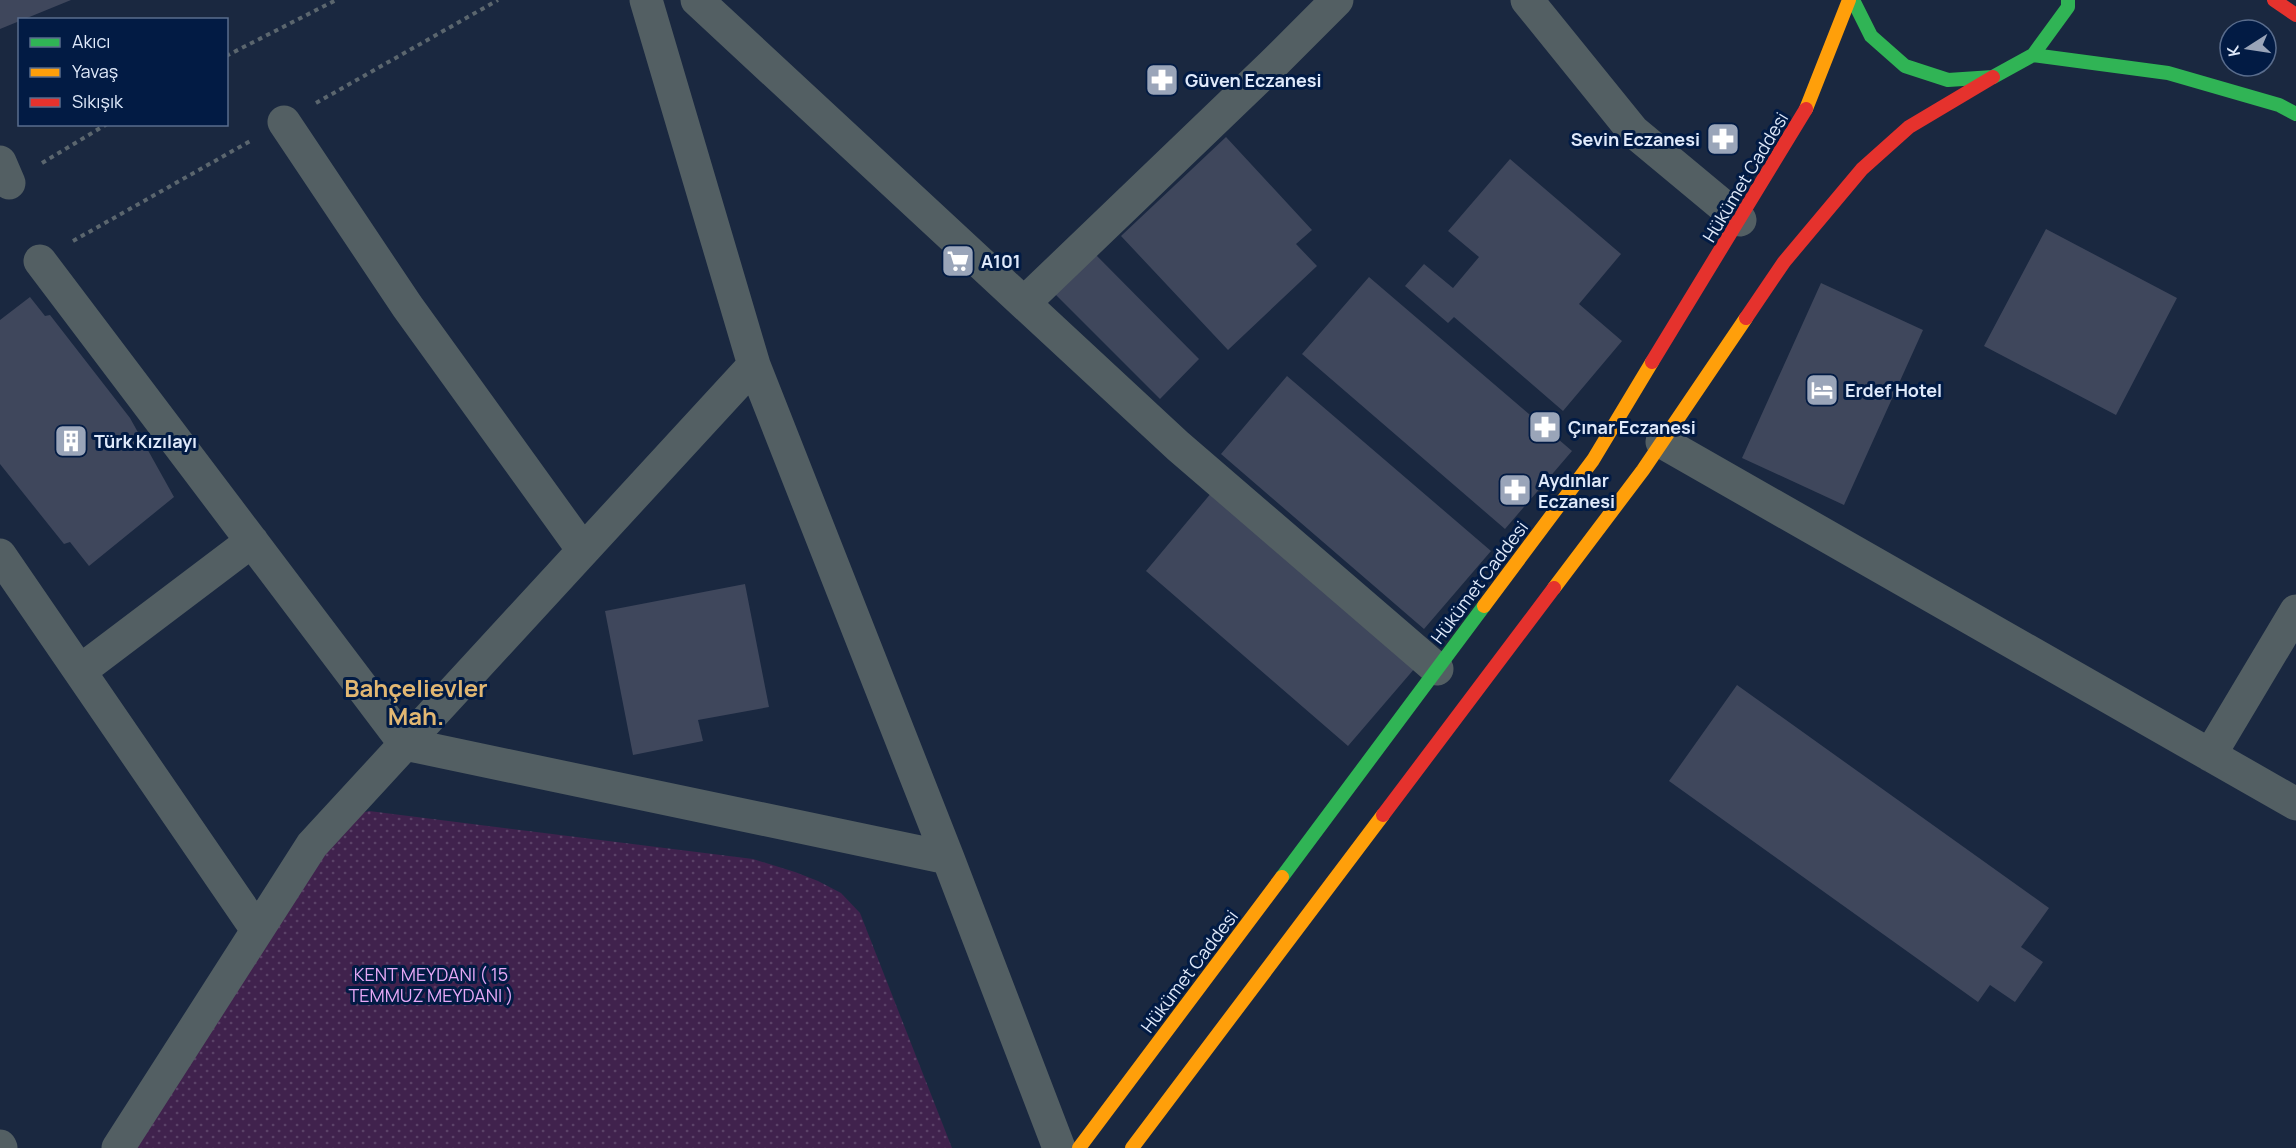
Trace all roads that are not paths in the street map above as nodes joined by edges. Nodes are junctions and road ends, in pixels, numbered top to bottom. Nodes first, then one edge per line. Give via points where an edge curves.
1 (646, 0) edge
2 (696, 0) edge
3 (1336, 0) edge
4 (1527, 0) edge
5 (1851, 0) edge
6 (2068, 0) edge
7 (2274, 0) edge
8 (2296, 15) edge
9 (2033, 56) junction
10 (1993, 77) junction
11 (2296, 114) edge
12 (284, 122) dead end
13 (1740, 220) junction
14 (40, 261) dead end
15 (1024, 303) junction
16 (754, 365) junction
17 (1662, 442) junction
18 (252, 541) junction
19 (583, 550) junction
20 (0, 555) edge
21 (2296, 611) edge
22 (1437, 669) junction
23 (80, 671) junction
24 (405, 744) junction
25 (2210, 754) junction
26 (2296, 804) edge
27 (948, 858) junction
28 (257, 930) junction
29 (118, 1148) edge
30 (1059, 1148) edge
31 (1079, 1148) edge
32 (1132, 1148) edge

1 - 16 street
2 - 15 street
3 - 15 street
4 - 13 street via 1633,131
5 - 10 main road via 1871,36 1905,66 1948,80
5 - 13 main road, Hükümet Caddesi via 1805,112
6 - 9 main road via 2068,7
7 - 8 main road
9 - 10 main road
9 - 11 main road via 2168,73 2279,105
10 - 17 main road via 1909,127 1862,169 1784,262
12 - 19 street via 407,306
13 - 22 main road, Hükümet Caddesi via 1593,460
14 - 18 street
15 - 22 street via 1178,446
16 - 19 street
16 - 27 street
17 - 25 street
17 - 32 main road
18 - 23 street
18 - 24 street
19 - 24 street
20 - 23 street
21 - 25 street
22 - 31 main road, Hükümet Caddesi
23 - 28 street
24 - 27 street
24 - 28 street via 312,845
25 - 26 street
27 - 30 street
28 - 29 street

